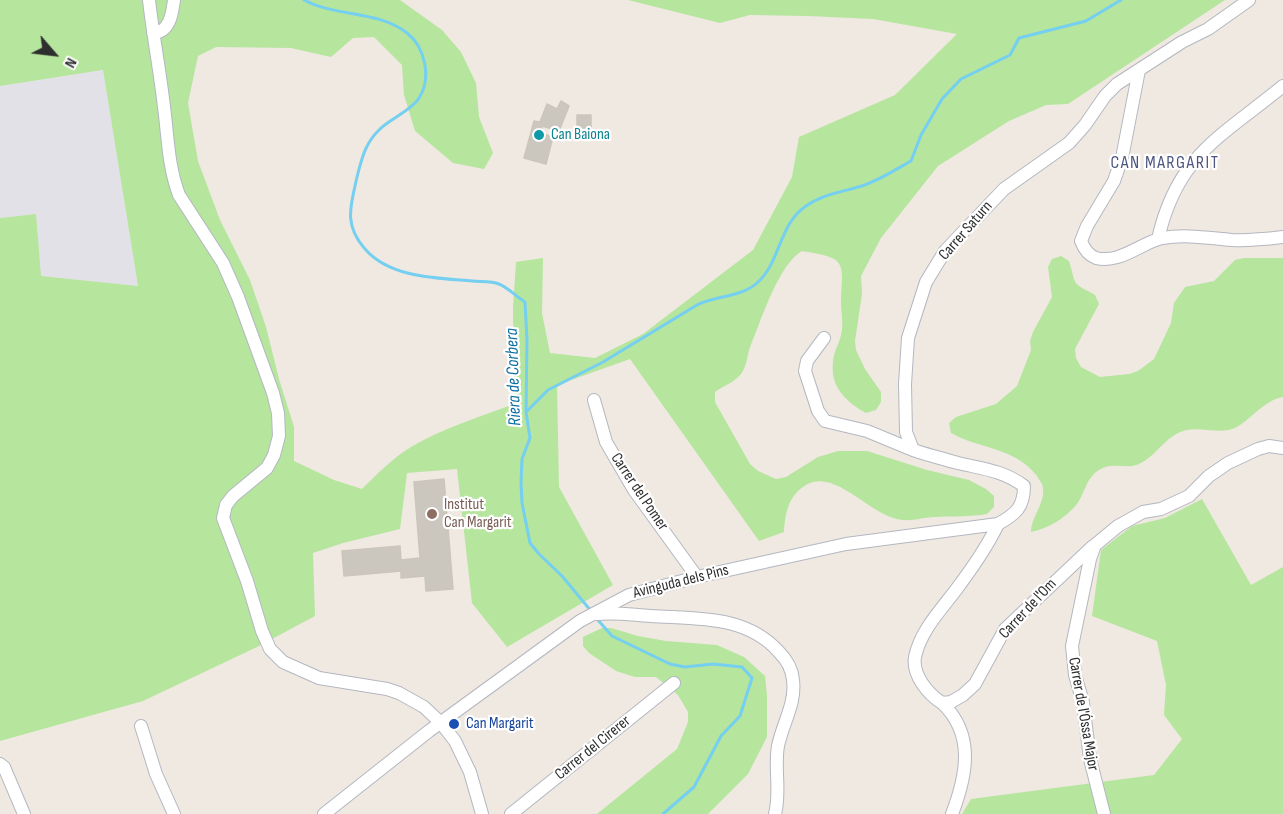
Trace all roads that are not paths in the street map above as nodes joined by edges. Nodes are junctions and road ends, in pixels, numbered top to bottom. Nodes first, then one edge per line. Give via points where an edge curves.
1 (149, 0) edge
2 (174, 0) edge
3 (1249, 0) edge
4 (153, 33) junction
5 (1138, 70) junction
6 (1283, 86) edge
7 (1283, 237) edge
8 (1158, 239) junction
9 (824, 338) dead end
10 (594, 400) dead end
11 (1283, 448) edge
12 (913, 450) junction
13 (998, 524) junction
14 (1095, 545) junction
15 (697, 577) junction
16 (591, 614) junction
17 (674, 683) dead end
18 (942, 702) junction
19 (441, 723) junction
20 (141, 726) dead end
21 (0, 764) edge
22 (343, 799) junction
23 (24, 814) edge
24 (174, 814) edge
25 (324, 814) edge
26 (345, 814) edge
27 (482, 814) edge
28 (511, 814) edge
29 (776, 814) edge
30 (952, 814) edge
31 (1104, 814) edge

1 - 4 street
2 - 4 street via 166,27
3 - 5 street, Carrer Saturn
4 - 19 street via 174,183 238,297 278,413 279,436 274,455 267,468 233,496 223,518 262,631 270,649 283,662 319,678 399,693 424,707
5 - 8 street via 1122,158 1081,242 1085,251 1096,258 1114,258
5 - 12 street, Carrer Saturn via 1105,96 1069,143 1004,189 945,251 926,282 908,338 906,432
6 - 8 street via 1196,157 1163,214
7 - 8 street
9 - 12 street via 807,361 805,371 825,421 867,431
10 - 15 street, Carrer del Pomer via 606,442 634,490
11 - 14 street via 1258,449 1228,464 1188,496 1161,509 1143,512
12 - 13 street via 995,470 1024,486 1024,499 1015,515
13 - 15 street, Avinguda dels Pins via 846,544
13 - 18 street via 930,624 914,659 925,688
14 - 18 street, Carrer de l'Om via 1005,629 975,684 951,702
14 - 31 street, Carrer de l'Óssa Major via 1072,658
15 - 16 street, Avinguda dels Pins via 629,595
16 - 19 street, Avinguda dels Pins
16 - 29 street via 618,612 732,623 766,638 788,662 793,677 794,696 778,748
17 - 28 street, Carrer del Cirerer
18 - 30 street via 954,714 965,750 959,796
19 - 22 street, Avinguda dels Pins
19 - 27 street via 470,772
20 - 24 street
21 - 23 street
22 - 25 street, Avinguda dels Pins
22 - 26 street

